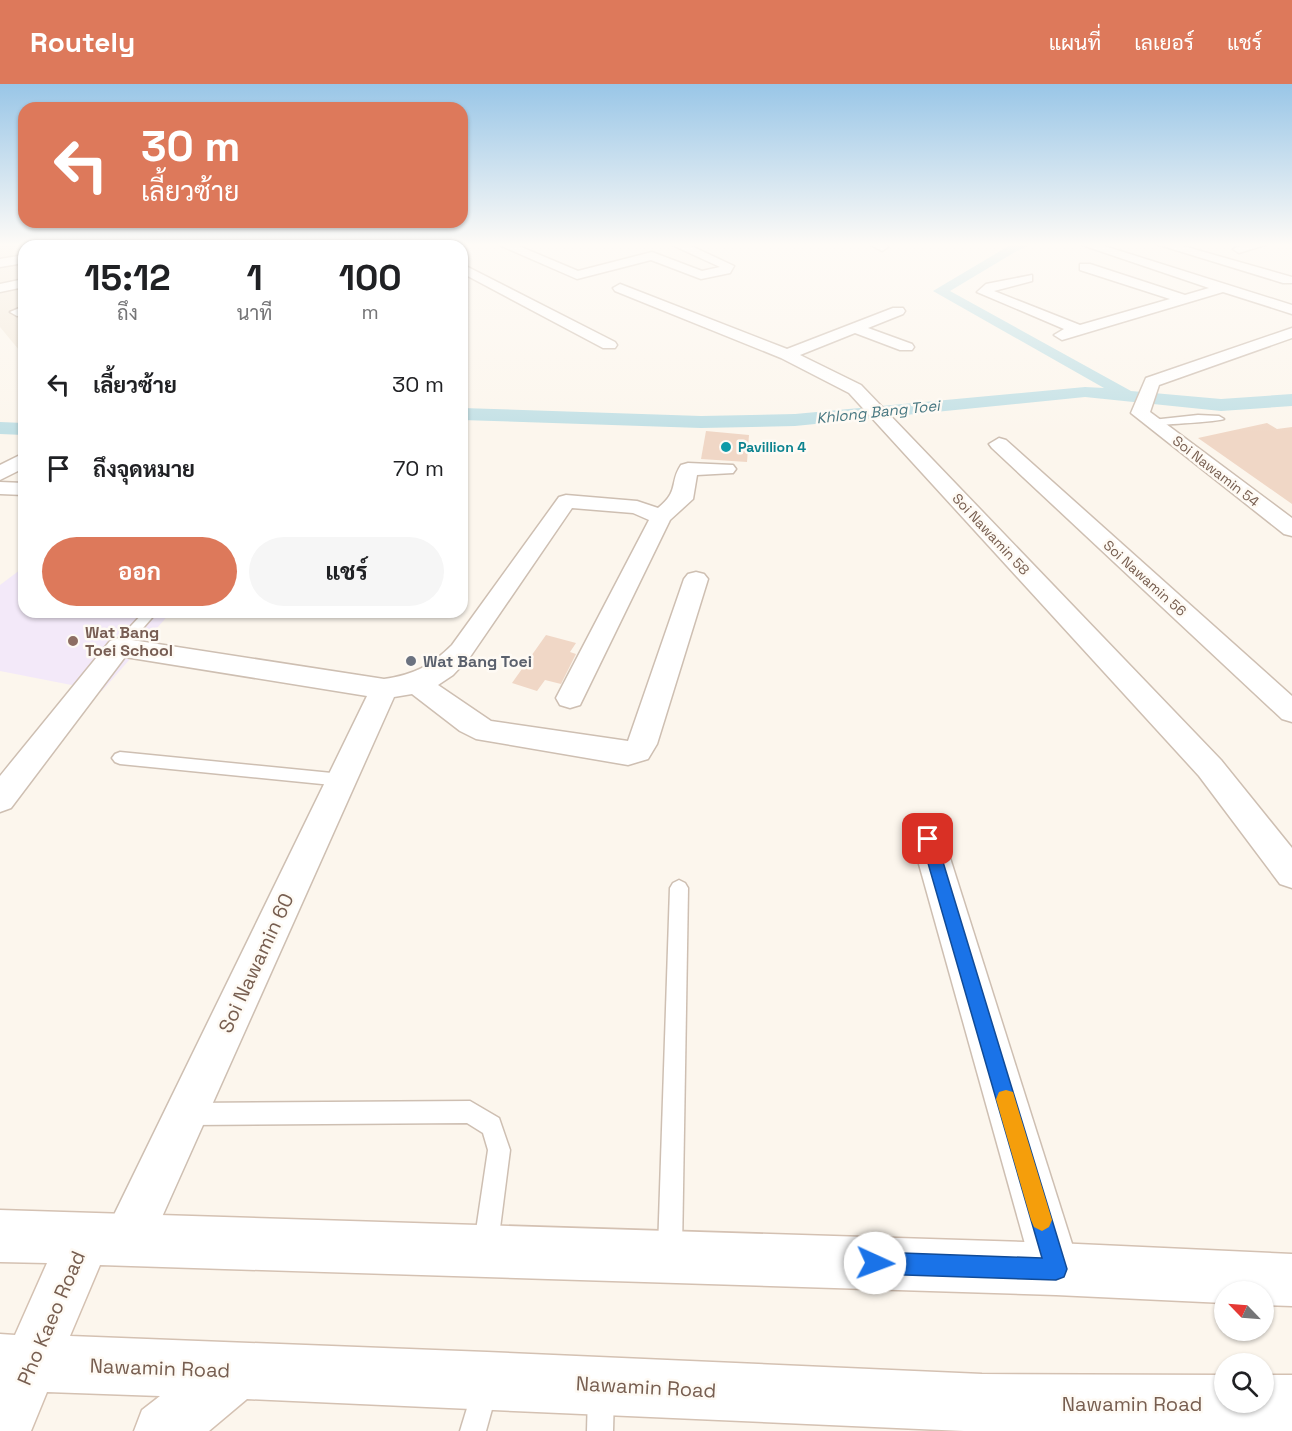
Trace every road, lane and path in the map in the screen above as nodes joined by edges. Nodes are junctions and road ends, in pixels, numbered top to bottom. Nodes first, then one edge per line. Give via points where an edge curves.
1 (536, 307) edge
2 (667, 307) edge
3 (1021, 307) edge
4 (1158, 307) edge
5 (898, 311) dead end
6 (854, 328) junction
7 (1079, 330) junction
8 (1292, 333) edge
9 (1062, 335) dead end
10 (609, 345) dead end
11 (906, 347) dead end
12 (787, 355) junction
13 (1146, 418) junction
14 (1219, 419) dead end
15 (999, 444) dead end
16 (18, 463) edge
17 (726, 469) dead end
18 (0, 474) edge
19 (0, 488) edge
20 (18, 489) edge
21 (661, 517) junction
22 (1292, 529) edge
23 (696, 579) dead end
24 (146, 618) edge
25 (119, 647) junction
26 (401, 686) junction
27 (570, 698) dead end
28 (1292, 712) edge
29 (120, 758) dead end
30 (342, 780) junction
31 (0, 799) edge
32 (928, 839) dead end
33 (1292, 873) edge
34 (679, 888) dead end
35 (186, 1114) junction
36 (0, 1236) edge
37 (107, 1238) junction
38 (486, 1250) junction
39 (670, 1256) junction
40 (1056, 1269) junction
41 (1292, 1280) edge
42 (15, 1364) edge
43 (237, 1371) junction
44 (1292, 1404) edge
45 (480, 1405) edge
46 (601, 1408) edge
47 (986, 1417) edge
48 (1120, 1418) edge
49 (2, 1431) edge
50 (163, 1431) edge

1 - 10 street
2 - 12 street, Soi Nawamin 58
3 - 7 street
4 - 7 street
5 - 6 street
6 - 11 street
6 - 12 street
7 - 9 street
8 - 13 street via 1152,382
12 - 33 street, Soi Nawamin 58 via 855,389 1210,768
13 - 14 lane
13 - 22 street, Soi Nawamin 54
15 - 28 street, Soi Nawamin 56
16 - 18 street
17 - 21 street via 688,469 682,499
19 - 20 street
21 - 26 street via 637,507 566,501 442,672
21 - 27 street
23 - 26 street via 637,751 628,753 486,731
24 - 25 lane
25 - 26 street
25 - 31 street
26 - 30 street, Soi Nawamin 60
29 - 30 lane
30 - 35 street, Soi Nawamin 60
32 - 40 street
34 - 39 lane
35 - 37 street, Soi Nawamin 60
35 - 38 lane via 470,1112 491,1126 499,1150
36 - 37 main road
37 - 38 main road
37 - 42 main road, Pho Kaeo Road
38 - 39 main road
39 - 40 main road
40 - 41 main road
42 - 43 main road, Nawamin Road
42 - 49 main road, Pho Kaeo Road
43 - 45 main road, Nawamin Road
43 - 50 main road
44 - 48 main road, Nawamin Road
45 - 46 main road, Nawamin Road
46 - 47 main road, Nawamin Road
47 - 48 main road, Nawamin Road

